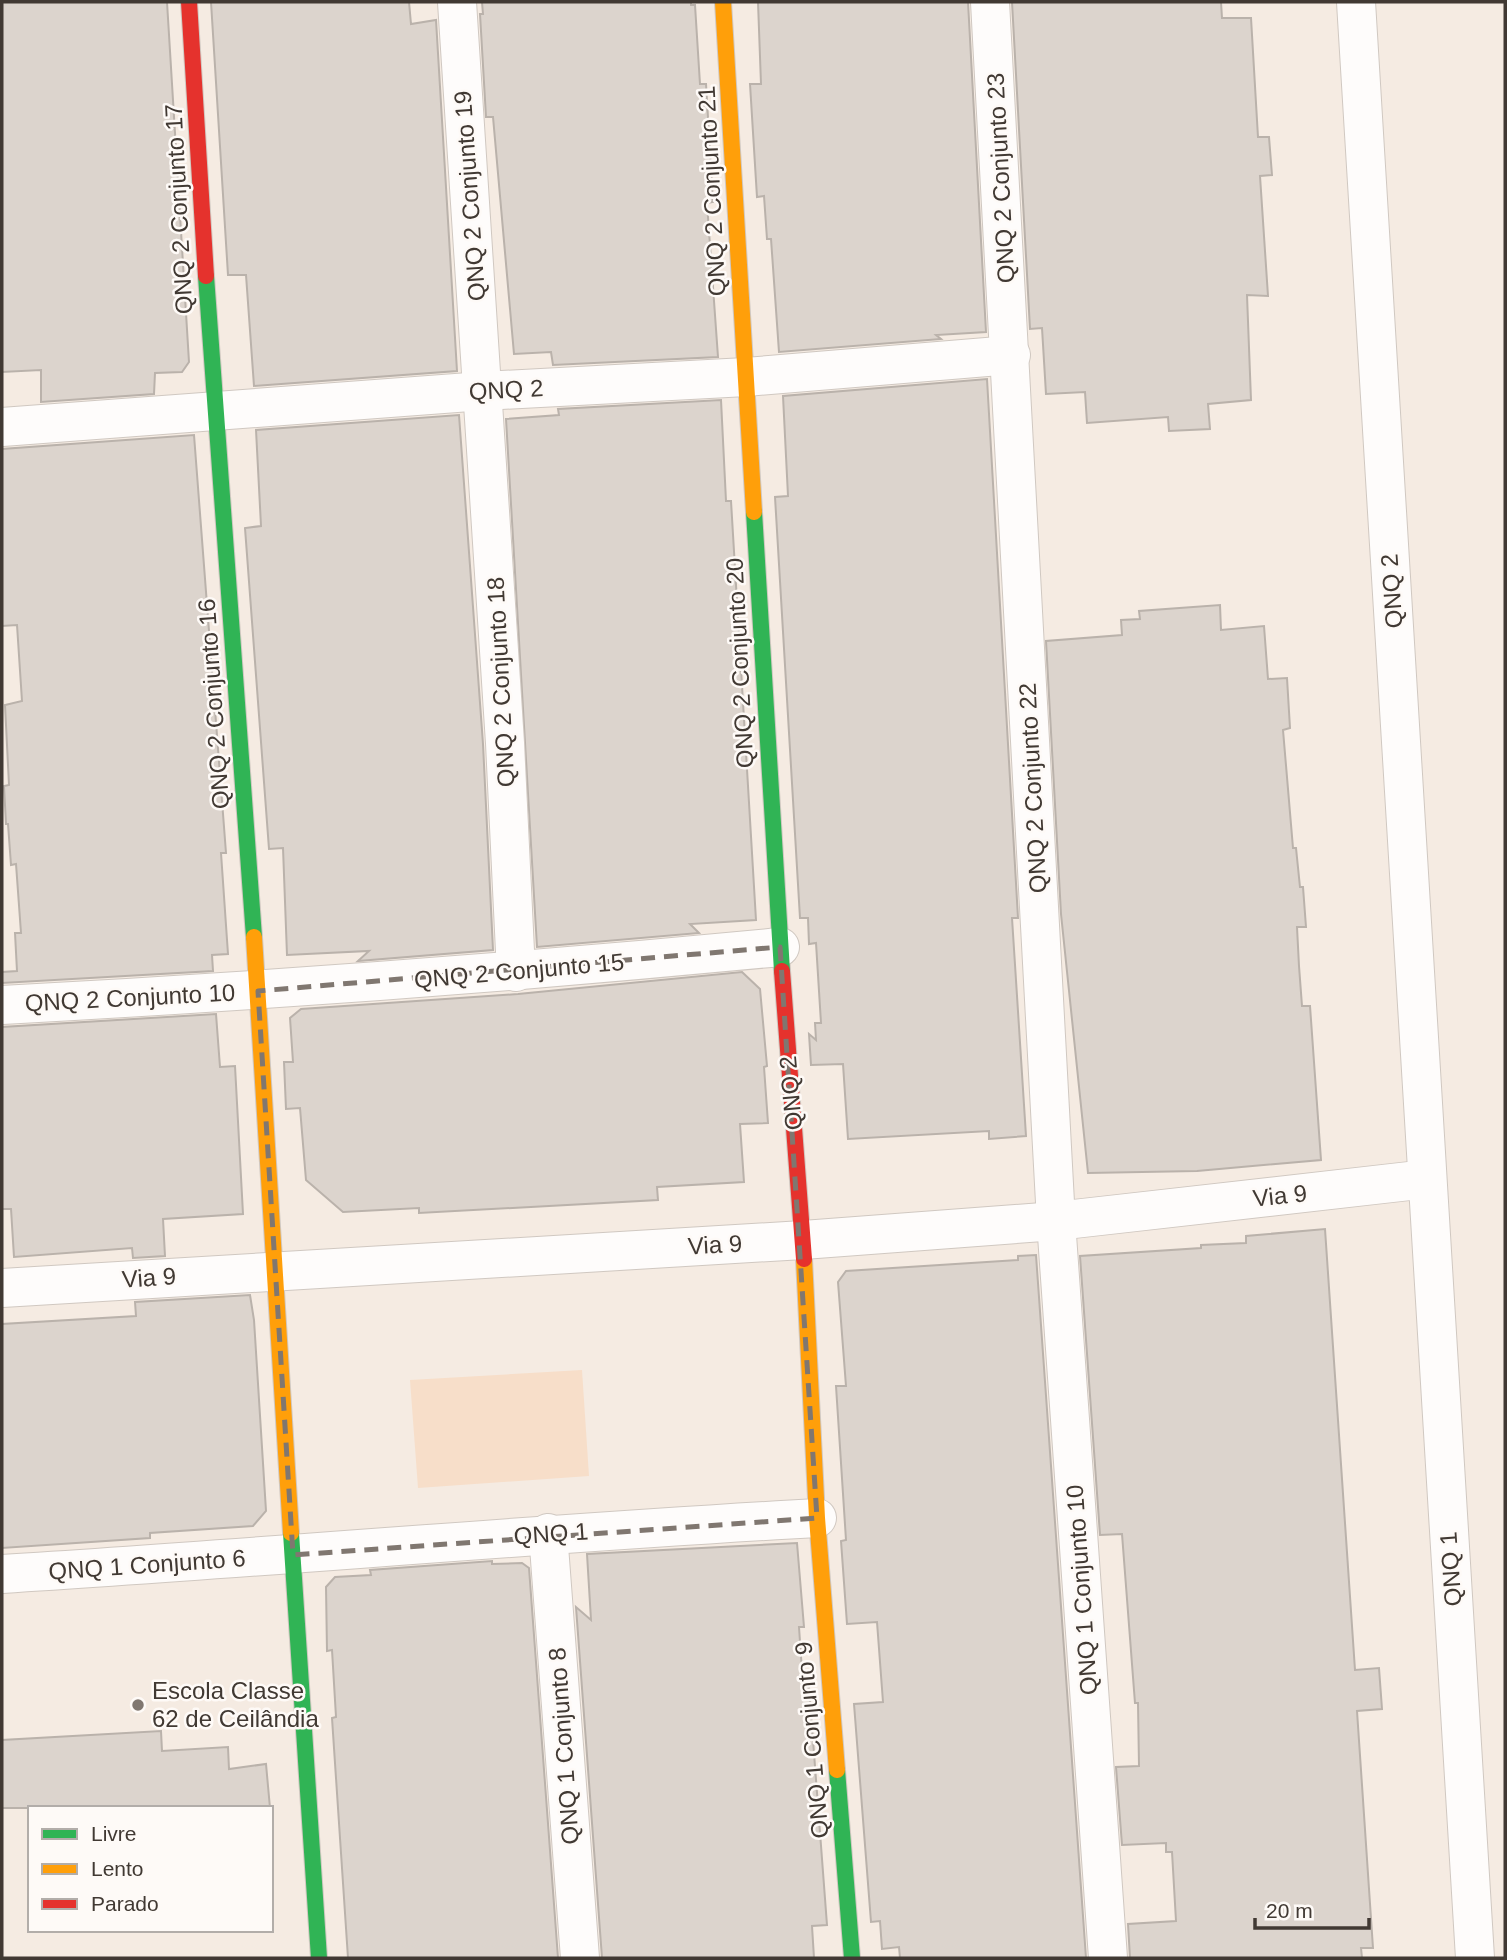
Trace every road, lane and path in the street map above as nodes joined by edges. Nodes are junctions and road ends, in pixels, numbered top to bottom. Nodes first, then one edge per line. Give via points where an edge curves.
1 (189, 2) edge
2 (457, 2) edge
3 (723, 2) edge
4 (990, 2) edge
5 (1356, 2) edge
6 (1011, 355) junction
7 (746, 377) junction
8 (483, 391) junction
9 (214, 413) junction
10 (2, 427) edge
11 (780, 947) junction
12 (516, 972) junction
13 (258, 991) junction
14 (2, 1004) edge
15 (1427, 1180) junction
16 (1056, 1221) junction
17 (803, 1240) junction
18 (273, 1270) junction
19 (2, 1288) edge
20 (817, 1518) junction
21 (548, 1533) junction
22 (293, 1555) junction
23 (2, 1574) edge
24 (319, 1958) edge
25 (580, 1958) edge
26 (852, 1958) edge
27 (1108, 1958) edge
28 (1475, 1958) edge

1 - 9 street, QNQ 2 Conjunto 17
2 - 8 street, QNQ 2 Conjunto 19
3 - 7 street, QNQ 2 Conjunto 21
4 - 6 street, QNQ 2 Conjunto 23
5 - 15 street, QNQ 2
6 - 7 street, QNQ 2
6 - 16 street, QNQ 2 Conjunto 22
7 - 8 street, QNQ 2
7 - 11 street, QNQ 2 Conjunto 20
8 - 9 street, QNQ 2
8 - 12 street, QNQ 2 Conjunto 18
9 - 10 street, QNQ 2
9 - 13 street, QNQ 2 Conjunto 16
11 - 12 street, QNQ 2 Conjunto 15
11 - 17 street, QNQ 2
12 - 13 street, QNQ 2 Conjunto 15
13 - 14 street, QNQ 2 Conjunto 10
13 - 18 street
15 - 16 street, Via 9
15 - 28 street, QNQ 1
16 - 17 street, Via 9
16 - 27 street, QNQ 1 Conjunto 10
17 - 18 street, Via 9
17 - 20 street
18 - 19 street, Via 9
18 - 22 street
20 - 21 street, QNQ 1
20 - 26 street, QNQ 1 Conjunto 9
21 - 22 street, QNQ 1
21 - 25 street, QNQ 1 Conjunto 8
22 - 23 street, QNQ 1 Conjunto 6
22 - 24 street

